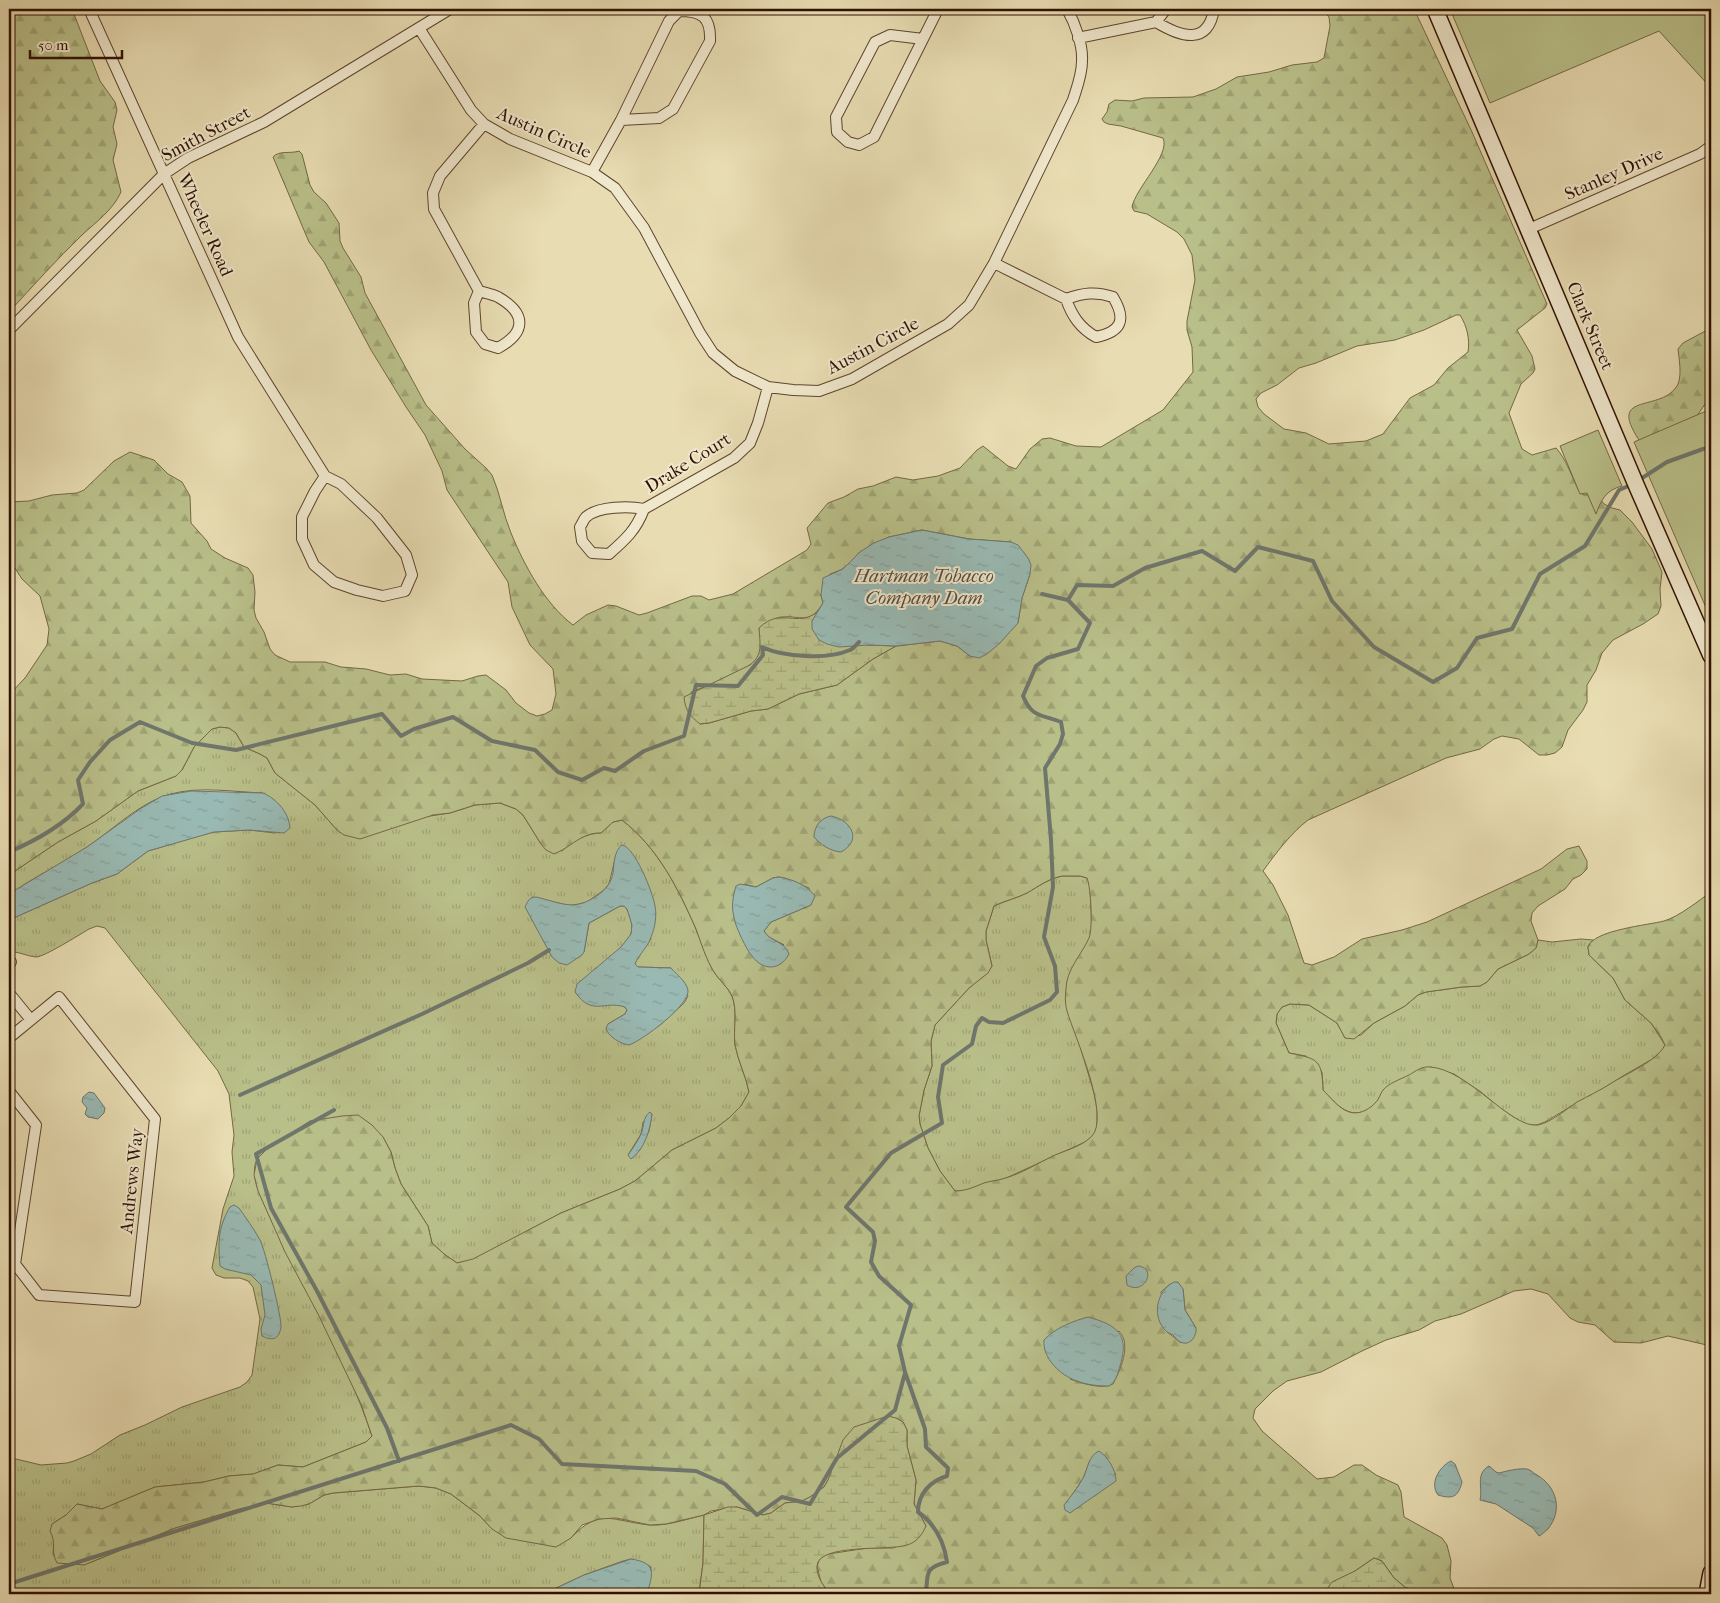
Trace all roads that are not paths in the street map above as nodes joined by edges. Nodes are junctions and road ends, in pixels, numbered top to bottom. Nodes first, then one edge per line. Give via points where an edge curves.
1 (89, 9) edge
2 (450, 9) edge
3 (938, 9) edge
4 (1067, 9) edge
5 (1166, 9) edge
6 (1214, 9) edge
7 (1435, 9) edge
8 (1156, 22) junction
9 (419, 28) junction
10 (1078, 38) junction
11 (923, 39) junction
12 (621, 120) junction
13 (484, 124) junction
14 (1711, 146) edge
15 (592, 172) junction
16 (164, 174) junction
17 (1529, 230) junction
18 (994, 263) junction
19 (479, 292) junction
20 (1066, 299) junction
21 (9, 330) edge
22 (768, 387) junction
23 (325, 476) junction
24 (644, 509) junction
25 (1711, 656) edge
26 (9, 993) edge
27 (31, 1020) junction
28 (10, 1034) edge
29 (9, 1091) edge
30 (12, 1264) edge
31 (1711, 1573) edge
32 (1707, 1594) edge

1 - 16 street, Wheeler Road
2 - 9 street, Smith Street
3 - 11 street
4 - 10 street, Austin Circle
5 - 8 street
6 - 8 street via 1206,30 1192,36 1171,31
7 - 17 main road, Clark Street
8 - 10 street
9 - 13 street, Austin Circle via 471,110
9 - 16 street, Smith Street via 264,122 188,158
10 - 18 street, Austin Circle via 1082,60 1073,100
11 - 11 street via 874,137 859,145 848,142 837,132 836,117 875,42 890,34
12 - 12 street via 669,21 679,11 694,11 705,18 711,29 710,41 673,109 659,118
12 - 15 street
13 - 15 street, Austin Circle
13 - 19 street via 440,176 433,194 434,209
14 - 17 street, Stanley Drive via 1700,154
15 - 22 street, Austin Circle via 615,188 644,228 713,353 735,371
16 - 21 street, Smith Street
16 - 23 street, Wheeler Road via 238,337
17 - 25 main road, Clark Street
18 - 20 street
18 - 22 street, Austin Circle via 969,305 948,324 852,379 819,391
19 - 19 street via 474,303 476,332 486,344 498,348 518,332 520,320 513,308 497,296
20 - 20 street via 1084,330 1096,337 1110,334 1119,325 1121,310 1114,297 1084,293
22 - 24 street, Drake Court via 750,443 734,458
23 - 23 street via 340,484 377,518 406,555 412,575 405,590 383,596 357,590 334,582 314,565 302,539 302,517
24 - 24 street, Drake Court via 630,506 604,509 587,516 580,527 582,542 592,553 609,554 638,524
26 - 27 street
27 - 28 street, Andrews Way
27 - 30 street, Andrews Way via 60,997 155,1119 135,1302 39,1294
29 - 30 street, Andrews Way via 36,1125
31 - 32 main road

